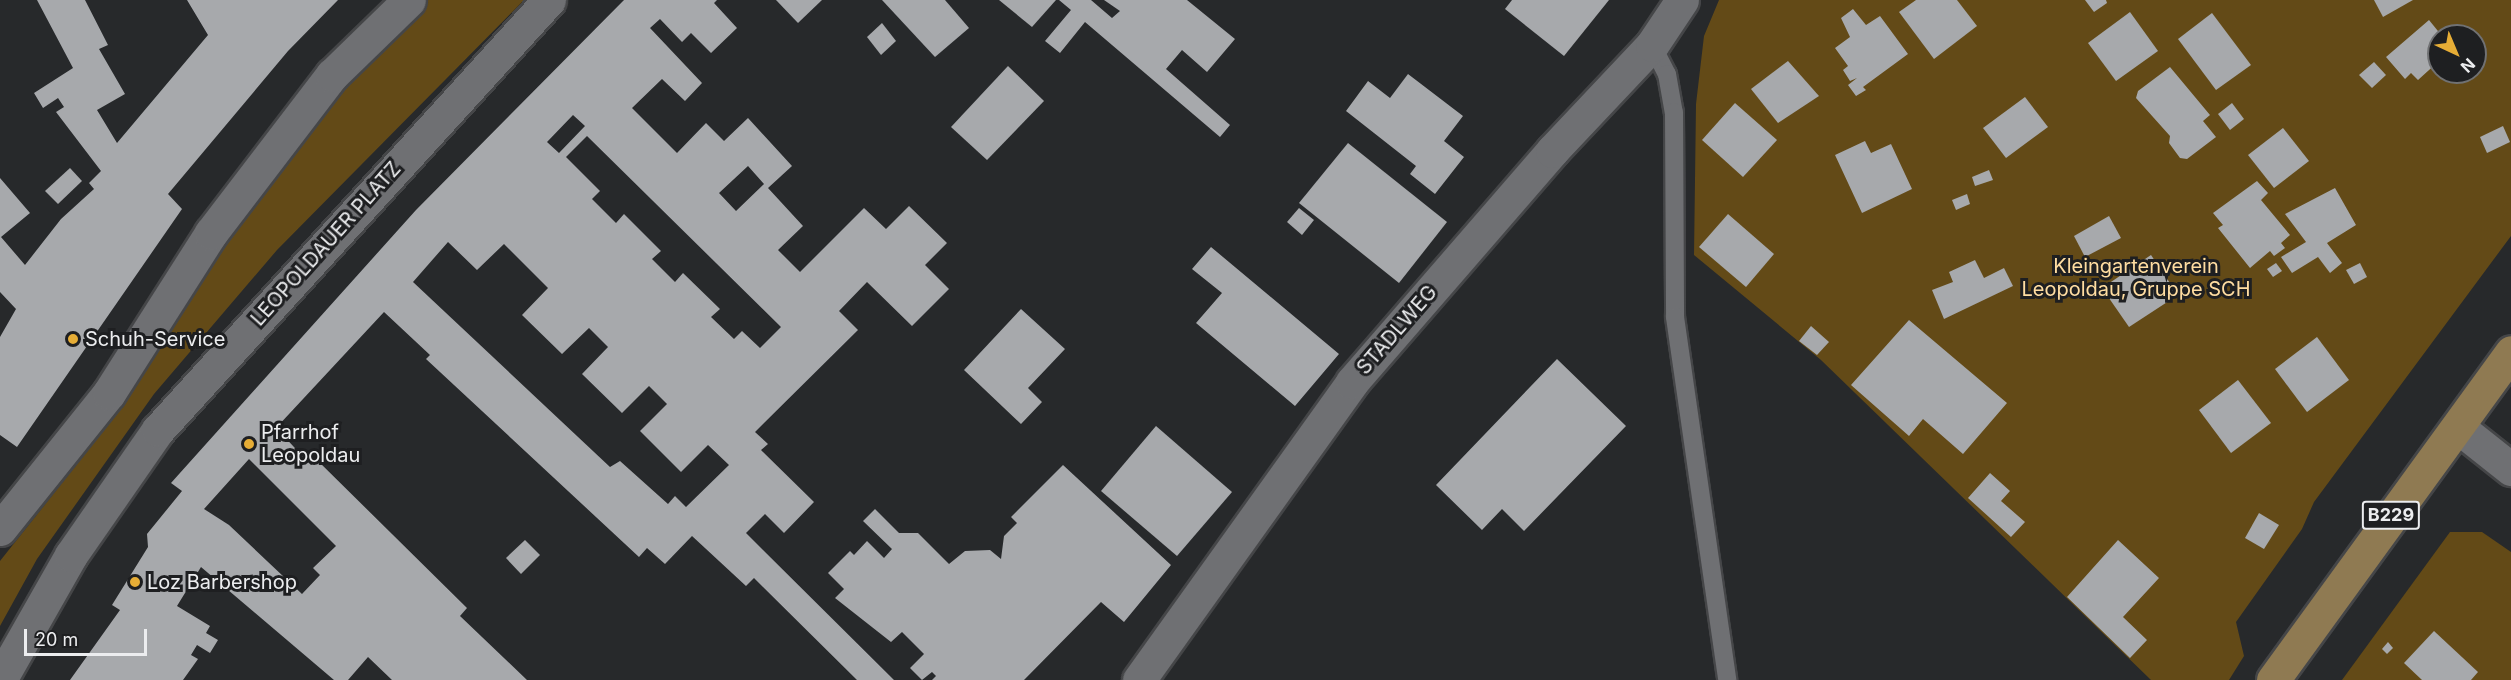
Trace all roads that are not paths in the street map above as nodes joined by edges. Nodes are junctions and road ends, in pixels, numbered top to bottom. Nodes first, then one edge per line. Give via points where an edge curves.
1 (409, 0) edge
2 (549, 0) edge
3 (1682, 0) edge
4 (1652, 45) junction
5 (2511, 352) edge
6 (2458, 427) junction
7 (2511, 470) edge
8 (0, 529) edge
9 (0, 680) edge
10 (1139, 680) edge
11 (1726, 680) edge
12 (2273, 680) edge

1 - 8 street via 332,75 211,233 108,393
2 - 9 street, LEOPOLDAUER PLATZ via 158,430 71,555
3 - 4 street, STADLWEG
4 - 10 street, STADLWEG via 1552,151 1352,382
4 - 11 lane via 1667,74 1674,112 1675,317
5 - 6 main road, B229
6 - 7 street
6 - 12 main road, B229

